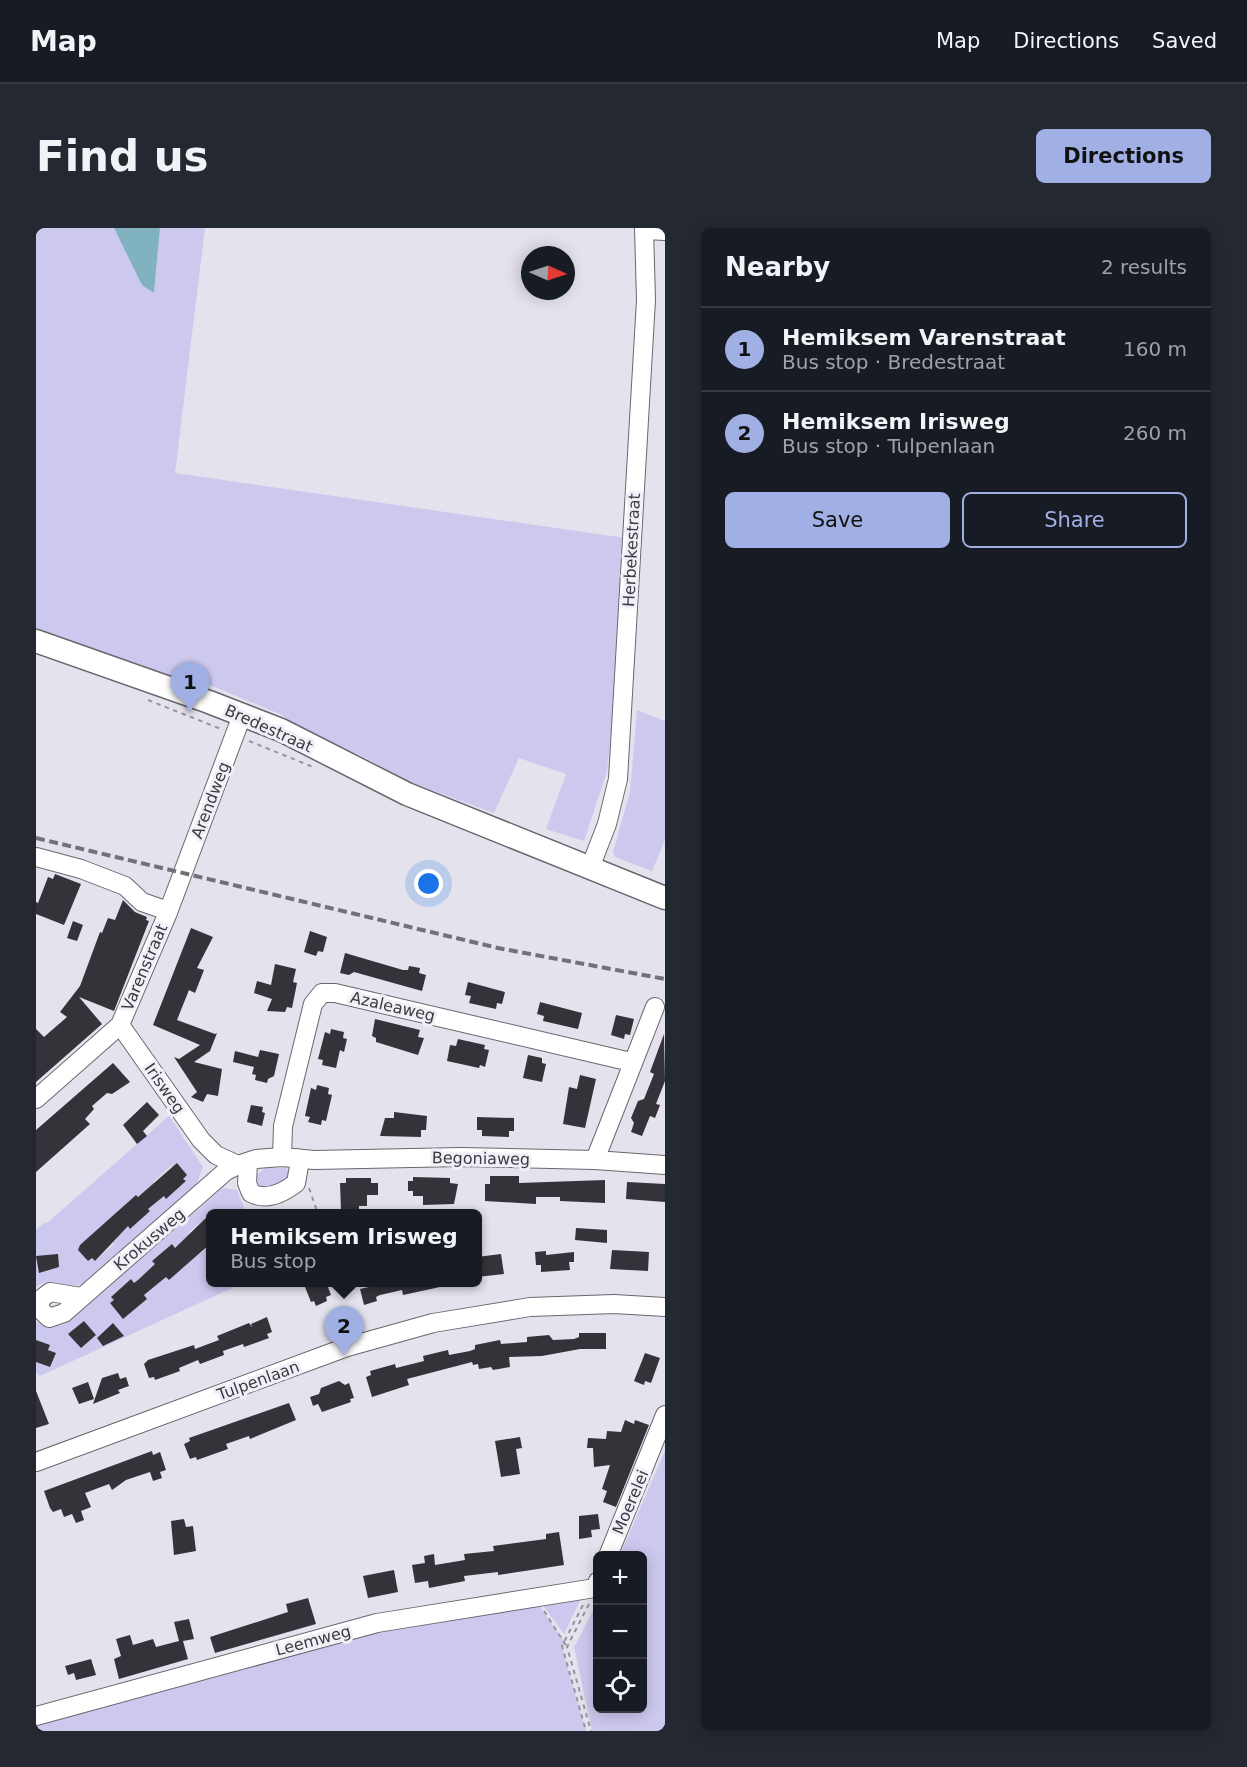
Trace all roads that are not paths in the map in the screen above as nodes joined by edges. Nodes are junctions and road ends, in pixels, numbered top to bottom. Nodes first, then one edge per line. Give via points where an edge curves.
1 (644, 229) edge
2 (665, 231) edge
3 (36, 641) edge
4 (59, 651) junction
5 (238, 726) junction
6 (407, 794) junction
7 (36, 857) edge
8 (590, 868) junction
9 (182, 873) joint
10 (665, 898) edge
11 (168, 911) junction
12 (655, 1007) dead end
13 (120, 1024) junction
14 (631, 1062) junction
15 (36, 1099) edge
16 (210, 1151) junction
17 (595, 1160) junction
18 (293, 1163) junction
19 (243, 1164) junction
20 (665, 1165) edge
21 (216, 1180) junction
22 (81, 1297) dead end
23 (665, 1306) edge
24 (665, 1415) edge
25 (36, 1462) edge
26 (610, 1551) edge
27 (593, 1585) edge
28 (36, 1716) edge

1 - 2 street
1 - 8 street, Herbekestraat via 646,300 618,778
3 - 4 main road, Bredestraat
4 - 5 main road, Bredestraat
4 - 6 main road, Bredestraat via 281,730
5 - 6 main road, Bredestraat
5 - 9 street, Arendweg
6 - 8 main road, Bredestraat
7 - 11 street via 125,886 142,902
8 - 10 main road, Bredestraat
9 - 11 street, Varenstraat
11 - 13 street, Varenstraat
12 - 14 street
13 - 15 street, Varenstraat
13 - 16 street, Irisweg
14 - 17 street
14 - 18 street, Azaleaweg via 328,991 313,1004 283,1126
16 - 19 street, Irisweg
16 - 21 street, Irisweg
17 - 18 street, Begoniaweg via 461,1157
17 - 20 street, Begoniaweg
18 - 19 street via 264,1157
18 - 19 street via 296,1183 267,1197 251,1193
19 - 21 street
21 - 22 street, Krokusweg
23 - 25 street, Tulpenlaan via 530,1307 433,1323 347,1347
24 - 26 street, Moerelei
27 - 28 street, Leemweg via 377,1623

